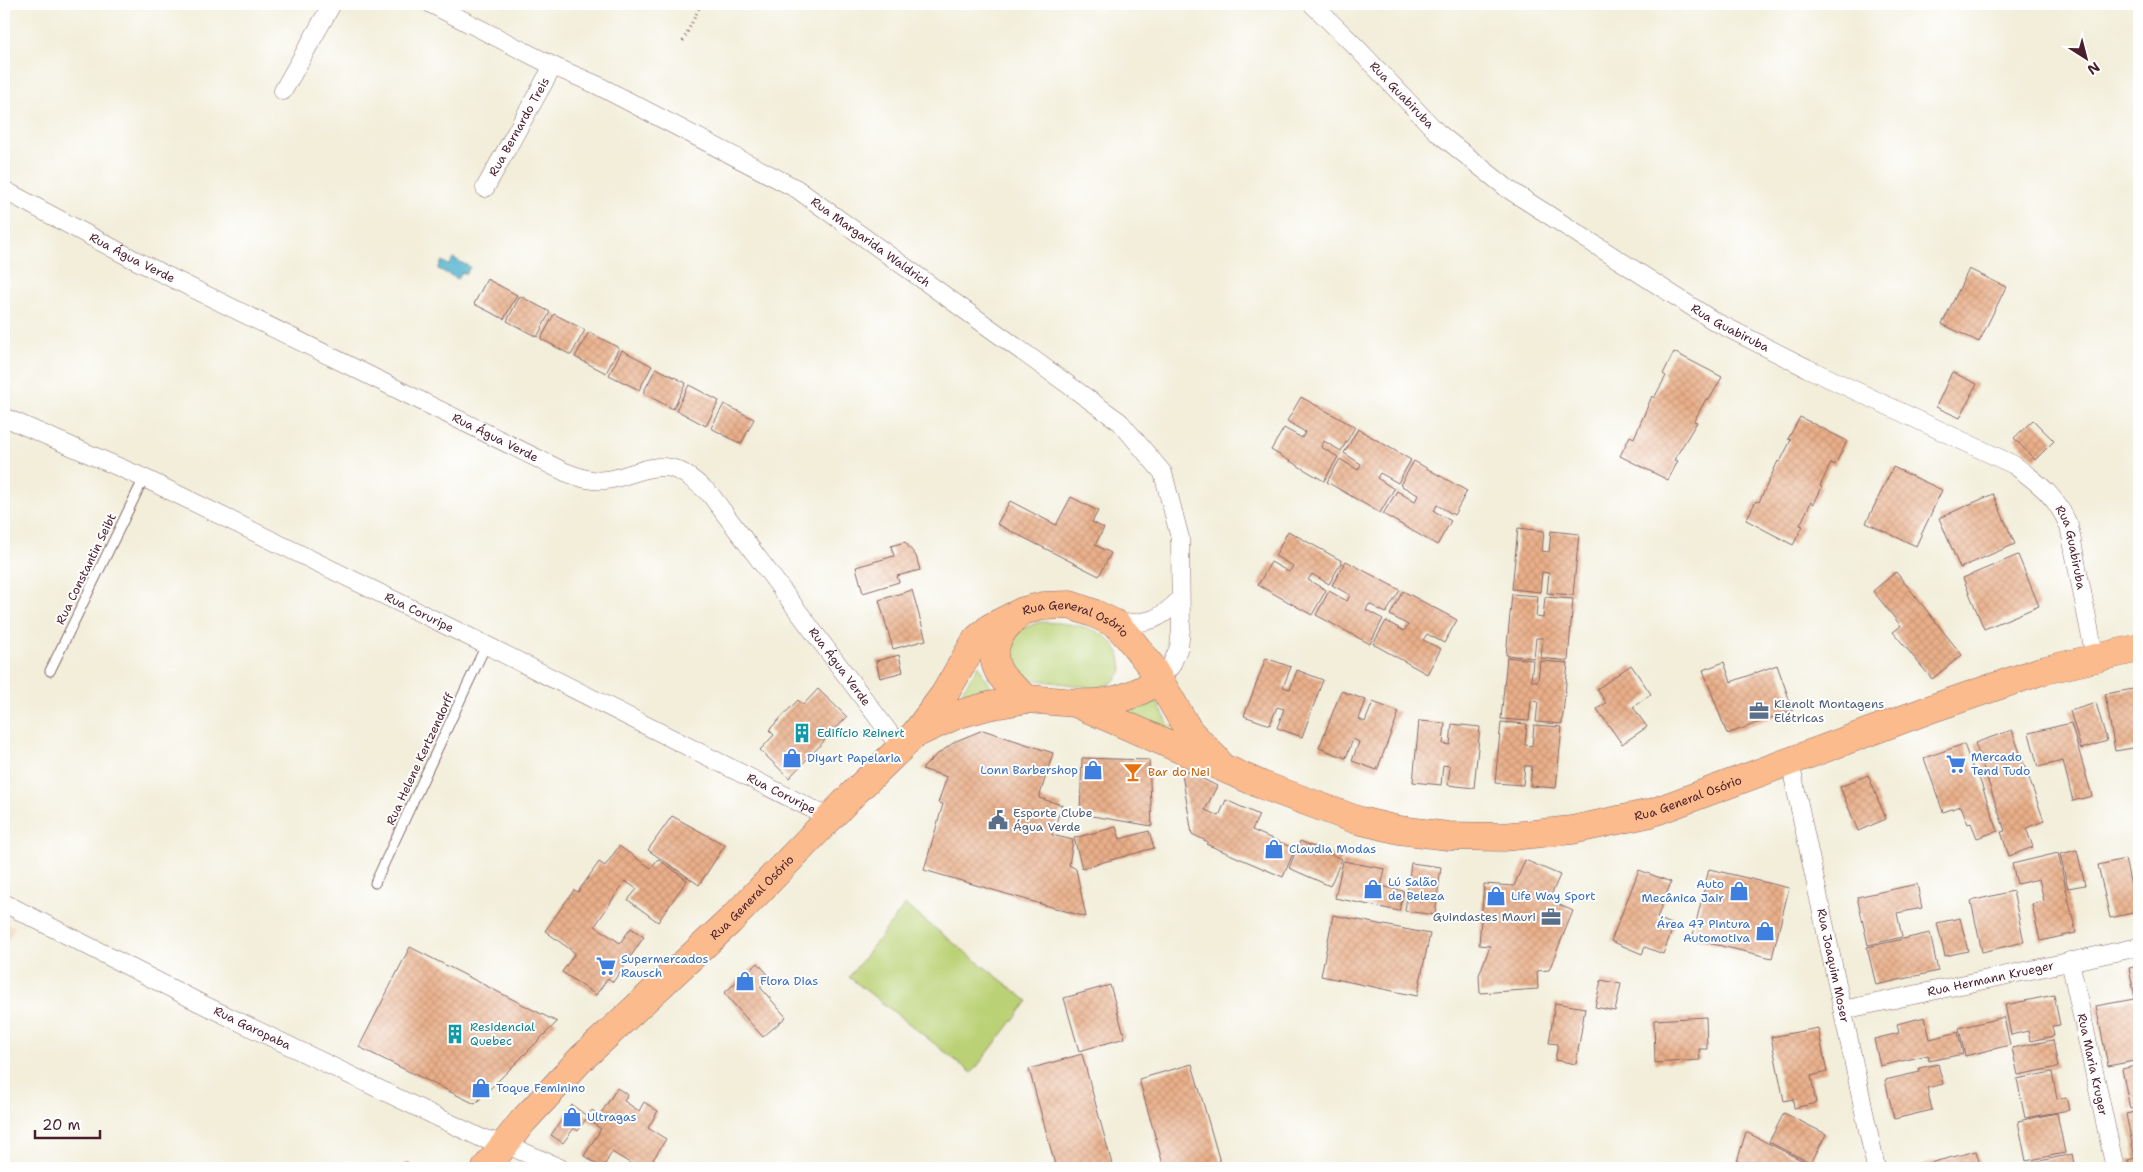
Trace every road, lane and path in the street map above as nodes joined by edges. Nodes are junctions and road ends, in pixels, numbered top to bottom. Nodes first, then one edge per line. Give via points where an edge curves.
1 (332, 4) edge
2 (431, 4) edge
3 (701, 4) edge
4 (1312, 4) edge
5 (682, 41) dead end
6 (554, 66) junction
7 (283, 91) dead end
8 (485, 188) dead end
9 (4, 190) edge
10 (4, 417) edge
11 (144, 478) junction
12 (1180, 599) junction
13 (1023, 612) junction
14 (1116, 624) junction
15 (486, 645) junction
16 (2139, 648) edge
17 (1140, 651) junction
18 (2095, 658) junction
19 (50, 671) dead end
20 (1159, 680) junction
21 (1133, 695) junction
22 (1028, 699) junction
23 (1075, 703) junction
24 (908, 741) junction
25 (1790, 762) junction
26 (1226, 769) junction
27 (830, 818) junction
28 (375, 883) dead end
29 (4, 903) edge
30 (2139, 946) edge
31 (2070, 960) junction
32 (1843, 1010) junction
33 (505, 1144) junction
34 (486, 1168) edge
35 (560, 1168) edge
36 (1876, 1168) edge
37 (2115, 1168) edge

1 - 7 street
2 - 6 street, Rua Margarida Waldrich
3 - 5 path
4 - 18 street, Rua Guabiruba via 1437,132 1508,189 1714,321 2014,465 2043,486 2061,508 2069,526
6 - 8 street, Rua Bernardo Treis
6 - 12 street, Rua Margarida Waldrich via 797,189 1120,422 1163,474 1180,538
9 - 24 street, Rua Água Verde via 131,258 565,472 587,480 606,480 650,468 670,468 688,476 710,494
10 - 11 street, Rua Coruripe
11 - 15 street, Rua Coruripe
11 - 19 lane, Rua Constantin Seibt
12 - 14 street via 1160,617 1149,622
12 - 20 street, Rua Margarida Waldrich via 1179,647 1171,666
13 - 14 main road, Rua General Osório via 1044,606 1070,605
13 - 22 main road via 999,636 995,651 996,667 1009,684
13 - 24 main road, Rua General Osório via 991,627 976,640 944,695
14 - 17 main road, Rua General Osório
15 - 27 street, Rua Coruripe
15 - 28 lane, Rua Helene Kertzendorff
16 - 18 main road, Rua General Osório
17 - 20 main road, Rua General Osório
17 - 21 main road via 1140,675
18 - 25 main road, Rua General Osório via 2041,671 1944,704
20 - 21 main road
20 - 26 main road, Rua General Osório via 1189,731
21 - 23 main road via 1109,702
22 - 23 main road, Rua General Osório
22 - 24 main road, Rua General Osório via 956,715
23 - 26 main road, Rua General Osório
24 - 27 main road, Rua General Osório
25 - 26 main road, Rua General Osório via 1651,813 1572,830 1503,837 1409,832 1357,820
25 - 32 street, Rua Joaquim Moser
27 - 33 main road, Rua General Osório via 730,921 581,1059 523,1120
29 - 33 street, Rua Garopaba via 198,1002 481,1138
30 - 31 street, Rua Hermann Krueger
31 - 32 street, Rua Hermann Krueger
31 - 37 street, Rua Maria Kruger
32 - 36 street, Rua Joaquim Moser
33 - 34 main road, Rua General Osório
33 - 35 street, Rua Garopaba

